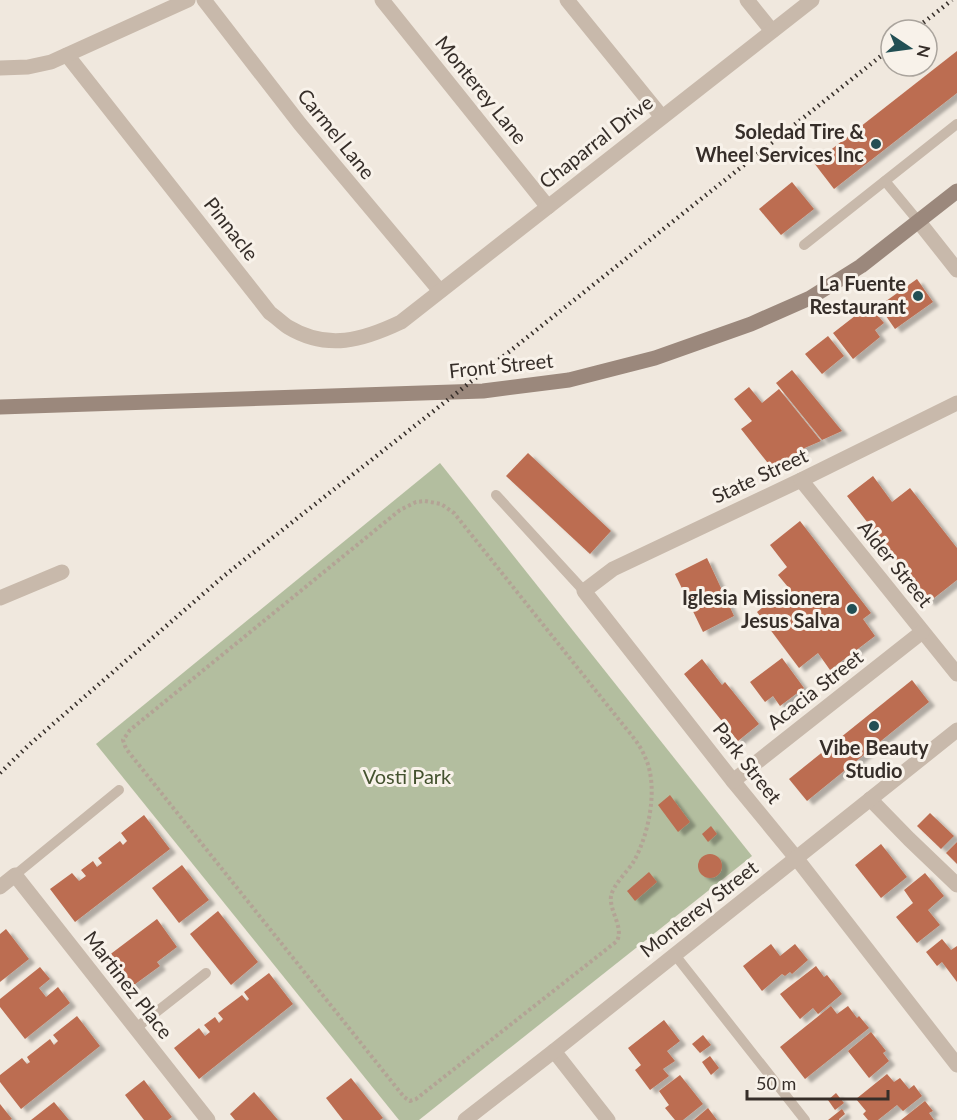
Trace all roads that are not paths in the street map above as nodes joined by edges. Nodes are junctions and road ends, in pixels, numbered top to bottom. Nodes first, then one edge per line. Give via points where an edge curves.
1 (188, 0) edge
2 (204, 0) edge
3 (382, 0) edge
4 (567, 0) edge
5 (747, 0) edge
6 (812, 0) edge
7 (772, 31) junction
8 (67, 55) junction
9 (0, 68) edge
10 (662, 117) junction
11 (957, 124) edge
12 (885, 181) junction
13 (957, 191) edge
14 (548, 207) junction
15 (919, 222) junction
16 (804, 245) dead end
17 (957, 270) edge
18 (440, 291) junction
19 (405, 318) joint
20 (957, 403) edge
21 (0, 407) edge
22 (801, 480) junction
23 (496, 495) dead end
24 (62, 572) dead end
25 (585, 591) junction
26 (0, 598) edge
27 (922, 632) junction
28 (957, 674) edge
29 (957, 730) edge
30 (733, 781) junction
31 (119, 790) dead end
32 (870, 799) junction
33 (797, 859) junction
34 (15, 875) junction
35 (957, 885) edge
36 (0, 887) edge
37 (675, 955) junction
38 (206, 973) dead end
39 (135, 1028) junction
40 (554, 1052) junction
41 (957, 1065) edge
42 (208, 1120) edge
43 (465, 1120) edge
44 (608, 1120) edge
45 (805, 1120) edge

1 - 8 street
2 - 18 street, Carmel Lane via 300,124
3 - 14 street, Monterey Lane
4 - 10 street
5 - 7 street
6 - 7 street, Chaparral Drive
7 - 10 street, Chaparral Drive
8 - 9 street via 28,67
8 - 19 street, Pinnacle via 270,313 309,337 332,341 355,340
10 - 14 street, Chaparral Drive
11 - 12 lane
12 - 15 lane
12 - 16 lane
13 - 15 main road, Front Street
14 - 18 street, Chaparral Drive
15 - 17 street
15 - 21 main road, Front Street via 810,298 752,324 666,354 569,380 483,391
18 - 19 street, Chaparral Drive
20 - 22 street, State Street
22 - 25 street, State Street via 613,568
22 - 27 street, Alder Street
23 - 25 lane, Park Street
24 - 26 street
25 - 30 street, Park Street
27 - 28 street, Alder Street
27 - 30 street, Acacia Street
29 - 32 street, Monterey Street
30 - 33 street, Park Street
31 - 34 lane
32 - 33 street, Monterey Street
32 - 35 street
33 - 37 street, Monterey Street
33 - 41 street, Park Street
34 - 36 street
34 - 39 street, Martinez Place
37 - 40 street, Monterey Street
37 - 45 lane
38 - 39 lane
39 - 42 street, Martinez Place
40 - 43 street, Monterey Street
40 - 44 street

